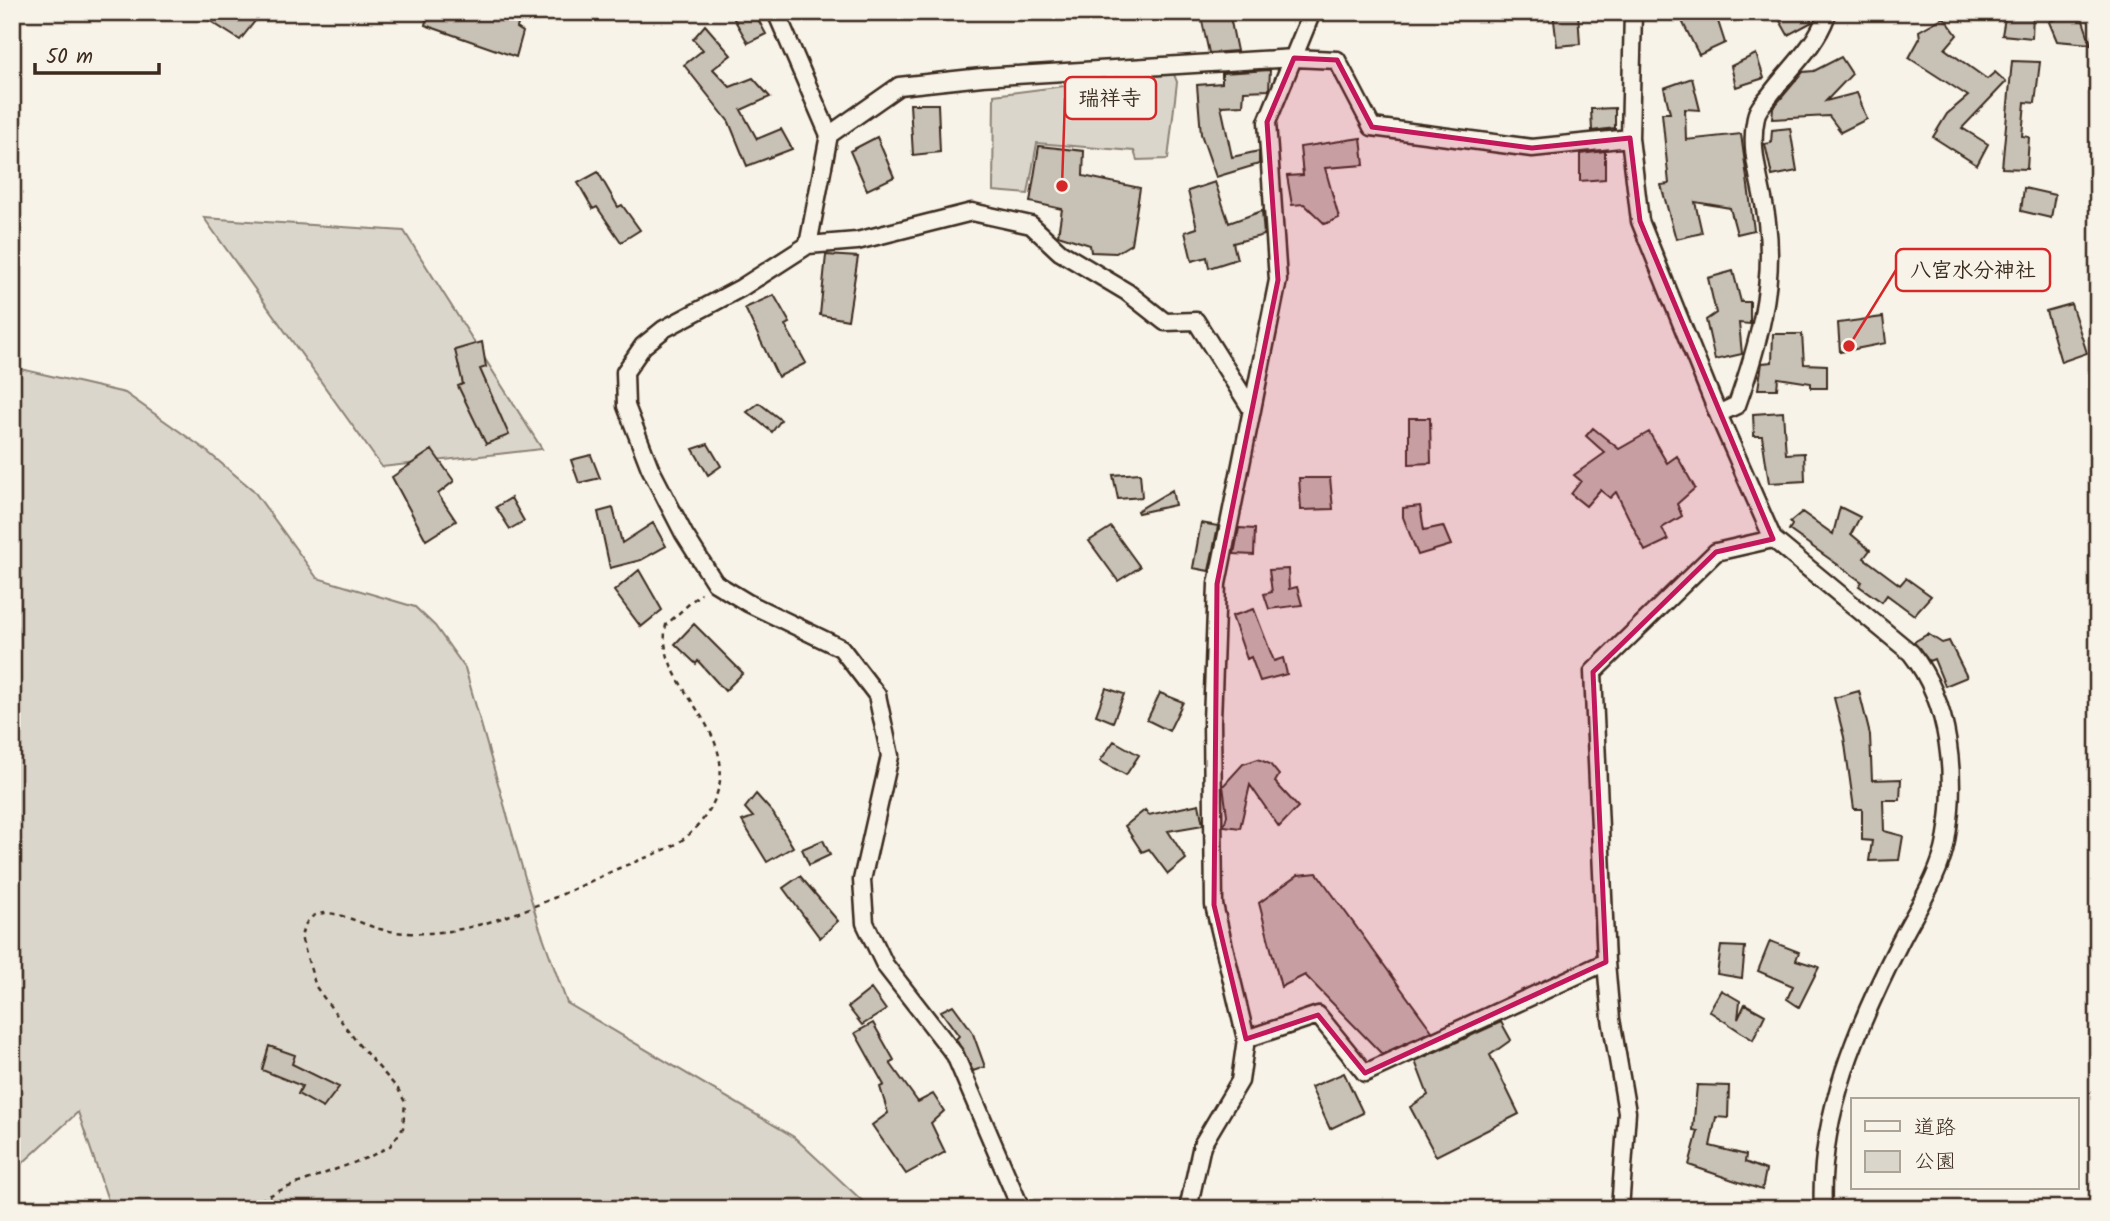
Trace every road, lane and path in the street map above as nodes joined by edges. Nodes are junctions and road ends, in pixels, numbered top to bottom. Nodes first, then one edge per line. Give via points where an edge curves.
1 (776, 12) edge
2 (1312, 12) edge
3 (1633, 12) edge
4 (1824, 12) edge
5 (1294, 58) junction
6 (829, 135) junction
7 (1630, 138) junction
8 (808, 245) junction
9 (1252, 410) junction
10 (1718, 414) junction
11 (1773, 539) junction
12 (715, 583) junction
13 (1606, 962) junction
14 (1246, 1039) junction
15 (242, 1209) edge
16 (1021, 1209) edge
17 (1188, 1209) edge
18 (1620, 1209) edge
19 (1823, 1209) edge

1 - 6 street
2 - 5 street
3 - 7 street
4 - 10 street via 1819,36 1756,114 1756,173 1767,223 1764,320 1737,405
5 - 6 street via 899,86
5 - 7 street via 1337,60 1372,127 1532,148
5 - 9 street via 1267,122 1278,280
6 - 8 street
7 - 10 street via 1640,221
8 - 9 street via 857,241 972,212 1031,225 1060,252 1165,321 1196,321
8 - 12 street via 664,329 643,346 625,372 626,406 650,468
9 - 14 street via 1217,584 1212,721 1214,905
10 - 11 street
11 - 13 street via 1716,552 1593,672
11 - 19 street via 1911,653 1923,668 1947,734 1946,841 1879,983 1843,1080 1827,1138
12 - 15 path via 674,614 663,635 672,666 719,752 719,786 711,809 676,843 544,901 457,930 425,934 383,930 339,915 318,913 309,918 301,937 316,987 398,1089 405,1102 403,1128 390,1146 369,1157
12 - 16 street via 841,648 877,695 890,756 862,880 865,923 885,965 956,1055
13 - 14 street via 1366,1073 1318,1015
13 - 18 street via 1627,1112
14 - 17 street via 1240,1081 1202,1145

